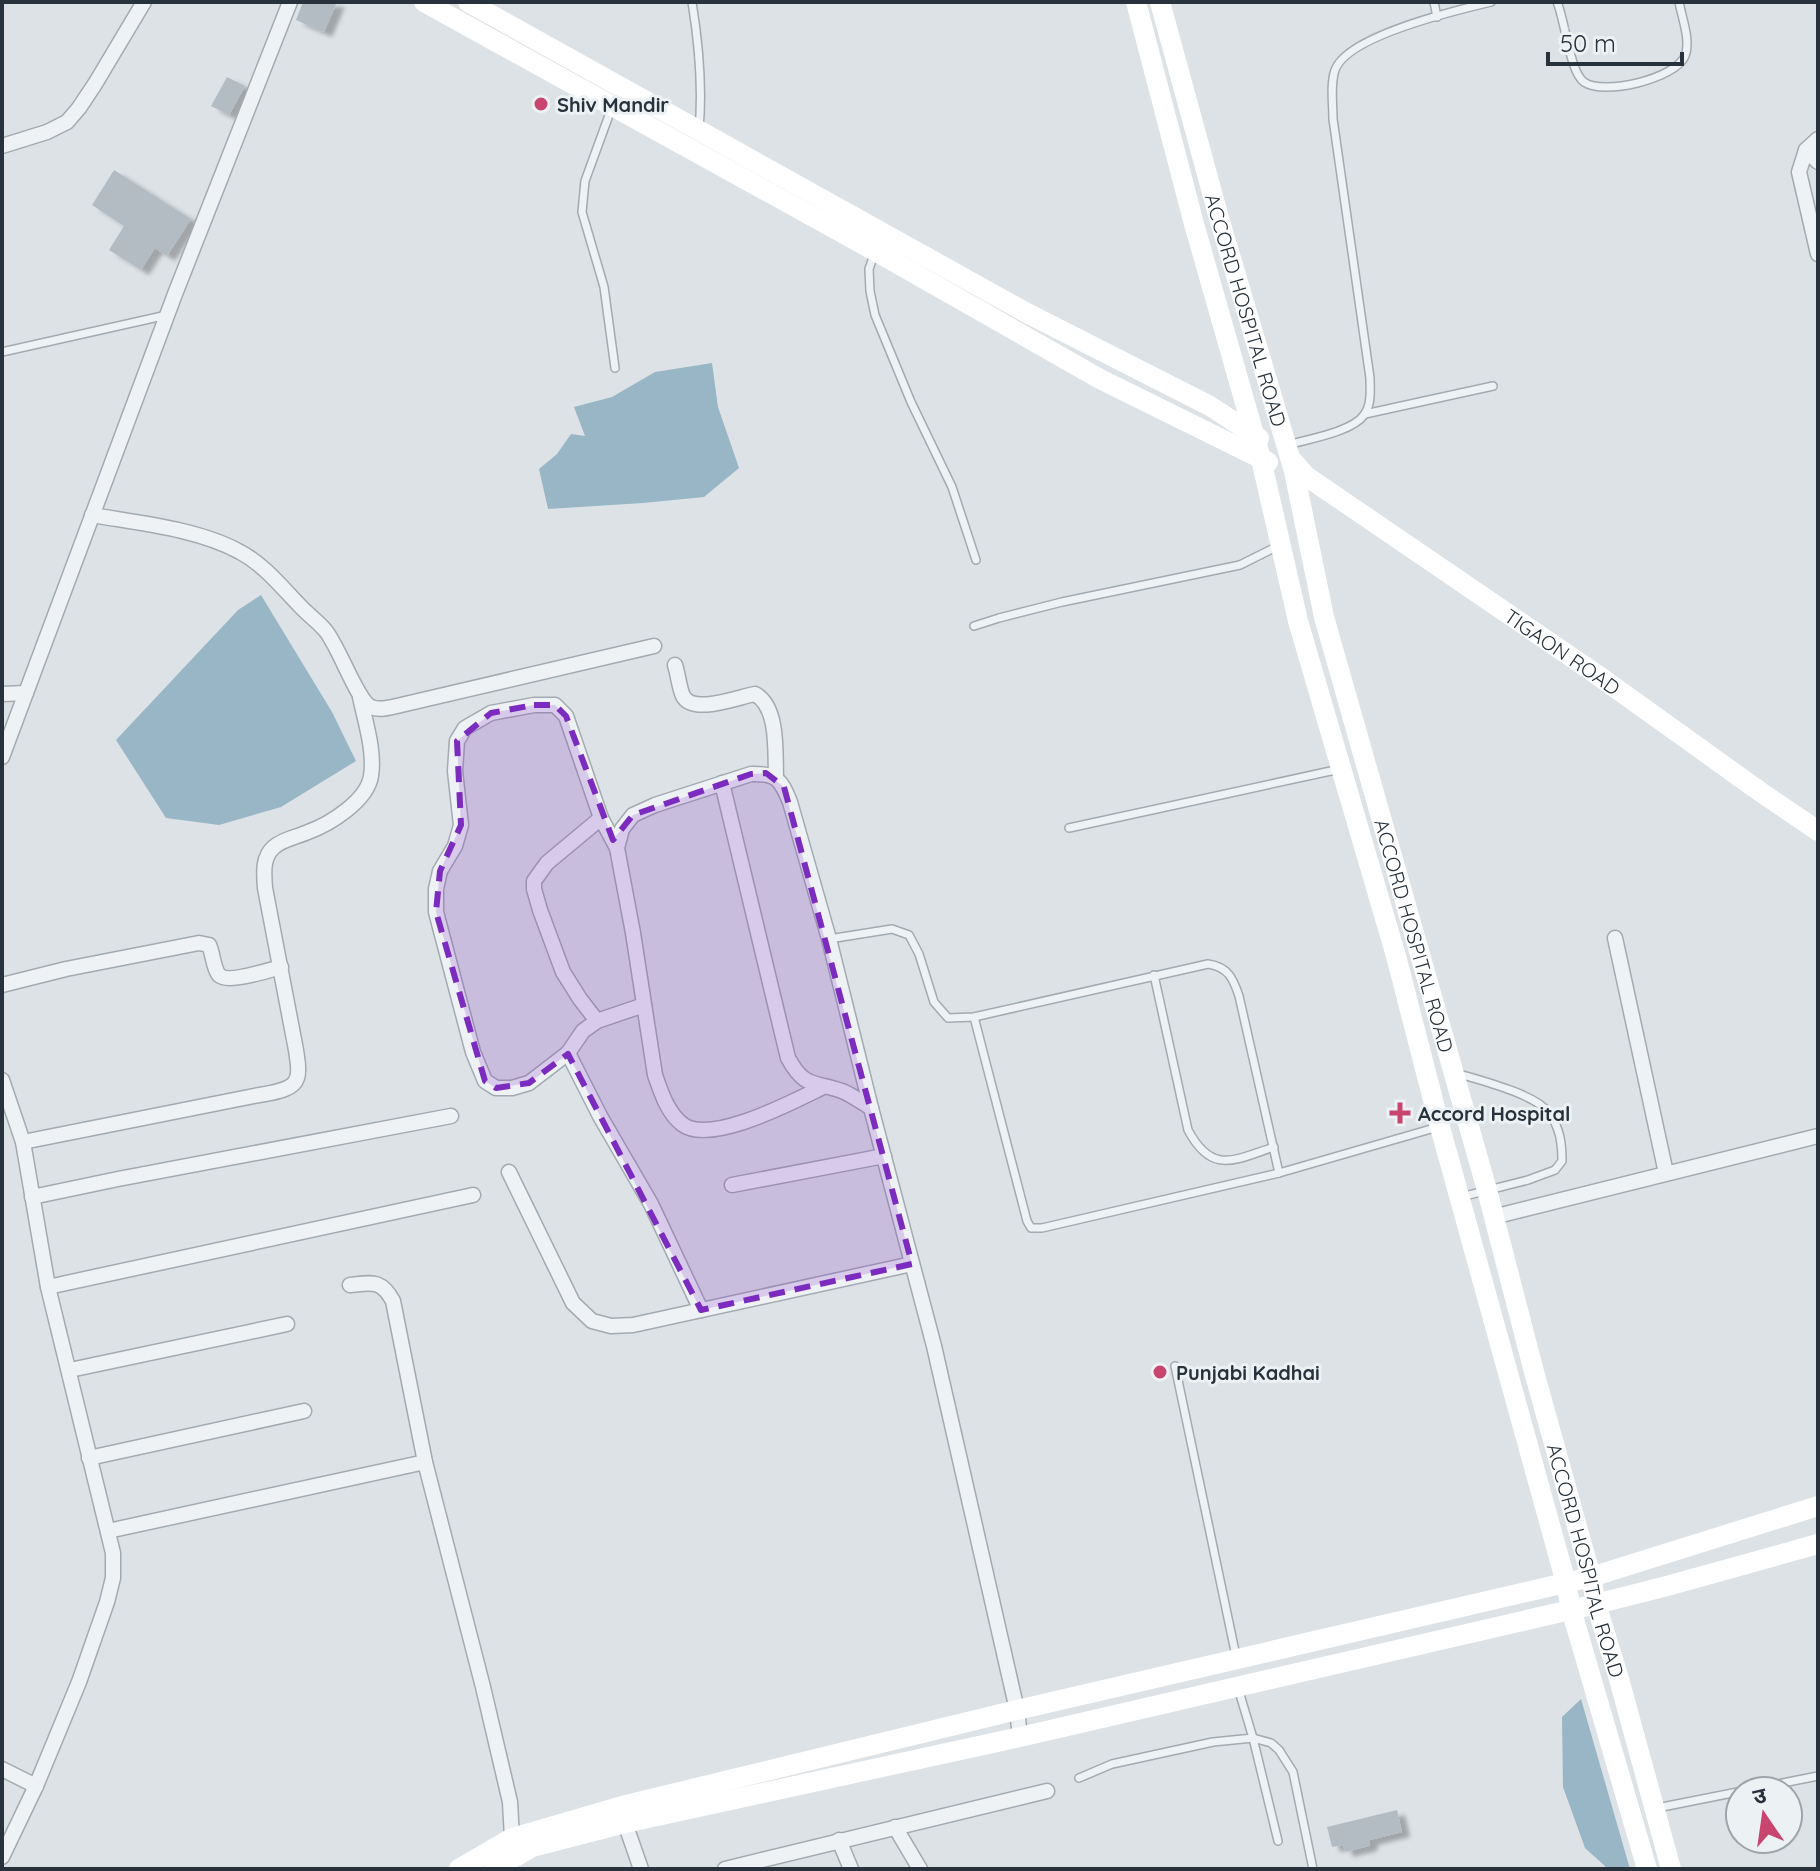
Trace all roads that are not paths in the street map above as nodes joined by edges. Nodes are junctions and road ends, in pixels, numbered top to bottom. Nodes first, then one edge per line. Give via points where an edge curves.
1 (144, 2) edge
2 (290, 2) edge
3 (424, 2) edge
4 (468, 2) edge
5 (692, 2) edge
6 (1136, 2) edge
7 (1160, 2) edge
8 (1434, 2) edge
9 (1491, 2) edge
10 (1557, 2) edge
11 (1679, 2) edge
12 (1437, 17) junction
13 (612, 106) junction
14 (699, 131) junction
15 (1818, 139) edge
16 (2, 146) edge
17 (1806, 150) junction
18 (1818, 162) edge
19 (875, 251) junction
20 (1818, 254) edge
21 (167, 315) junction
22 (2, 352) edge
23 (615, 368) dead end
24 (1493, 386) dead end
25 (1365, 414) junction
26 (1254, 435) junction
27 (1261, 459) junction
28 (1294, 463) junction
29 (92, 515) junction
30 (1281, 544) junction
31 (976, 560) dead end
32 (974, 626) dead end
33 (654, 646) dead end
34 (675, 665) dead end
35 (26, 693) junction
36 (2, 694) edge
37 (360, 697) junction
38 (2, 757) edge
39 (1341, 768) junction
40 (776, 778) junction
41 (722, 783) junction
42 (601, 818) junction
43 (1069, 828) dead end
44 (1818, 831) edge
45 (617, 848) junction
46 (1615, 938) dead end
47 (829, 939) junction
48 (281, 967) junction
49 (1154, 975) junction
50 (2, 985) edge
51 (644, 1005) junction
52 (974, 1017) junction
53 (597, 1021) junction
54 (568, 1053) junction
55 (1454, 1072) junction
56 (2, 1080) edge
57 (823, 1087) junction
58 (871, 1108) junction
59 (451, 1116) dead end
60 (1440, 1127) junction
61 (1818, 1136) edge
62 (23, 1142) junction
63 (1274, 1147) junction
64 (884, 1156) junction
65 (509, 1172) dead end
66 (1279, 1173) junction
67 (1666, 1173) junction
68 (732, 1185) dead end
69 (1487, 1190) junction
70 (473, 1195) dead end
71 (32, 1197) junction
72 (1460, 1197) junction
73 (1493, 1217) junction
74 (912, 1264) junction
75 (350, 1285) dead end
76 (48, 1287) junction
77 (701, 1310) junction
78 (287, 1324) dead end
79 (1175, 1366) dead end
80 (70, 1370) junction
81 (304, 1411) dead end
82 (89, 1458) junction
83 (425, 1462) junction
84 (1818, 1506) edge
85 (108, 1531) junction
86 (1818, 1544) edge
87 (1591, 1577) junction
88 (1566, 1583) junction
89 (1596, 1604) junction
90 (1571, 1609) junction
91 (1236, 1659) junction
92 (1237, 1686) junction
93 (1017, 1710) junction
94 (1020, 1737) junction
95 (1253, 1738) junction
96 (2, 1769) edge
97 (1818, 1776) edge
98 (1079, 1778) dead end
99 (36, 1786) junction
100 (1047, 1791) dead end
101 (1654, 1808) junction
102 (625, 1823) junction
103 (895, 1827) junction
104 (512, 1838) junction
105 (839, 1840) junction
106 (1278, 1841) dead end
107 (2, 1857) edge
108 (459, 1869) edge
109 (494, 1869) edge
110 (641, 1869) edge
111 (725, 1869) edge
112 (851, 1869) edge
113 (920, 1869) edge
114 (1313, 1869) edge
115 (1647, 1869) edge
116 (1671, 1869) edge

1 - 16 street via 67,122
2 - 21 street
3 - 13 street
4 - 14 street
5 - 14 lane via 700,52
6 - 26 street
7 - 28 street, ACCORD HOSPITAL ROAD
8 - 12 lane
9 - 12 lane
10 - 11 lane via 1574,68 1581,81 1598,89 1662,75 1678,65 1687,40
12 - 25 lane via 1395,29 1348,54 1336,67 1332,87 1370,378
13 - 19 street
13 - 23 lane via 585,181 582,212 604,287
14 - 26 street via 1025,312 1210,406
15 - 17 street
17 - 18 street
17 - 20 street via 1799,172
19 - 27 street via 1100,379
19 - 31 lane via 869,269 875,315 952,487
21 - 22 lane
21 - 29 street
24 - 25 lane
25 - 28 lane
26 - 27 street
26 - 28 street
27 - 28 street
27 - 30 street
28 - 44 street, TIGAON ROAD
28 - 55 street, ACCORD HOSPITAL ROAD via 1324,617
29 - 35 street
29 - 37 street via 197,536 239,551 324,629
30 - 32 lane via 1240,565
30 - 39 street
33 - 37 street via 382,709 366,705
34 - 40 street via 683,695 693,704 755,694 762,699 774,736
35 - 36 street
35 - 38 street
37 - 48 street via 371,762 367,789 326,824 273,847 264,869
39 - 43 lane
39 - 60 street
40 - 41 street via 751,774
40 - 47 street via 790,802
41 - 45 street via 633,815
41 - 57 street via 788,1058 808,1082
42 - 45 street
42 - 53 street via 547,863 534,881 563,972
42 - 54 street via 570,725 555,705 491,713 465,728 457,741 461,825 440,871 436,912 473,1052 485,1081 496,1088 529,1083
45 - 51 street
46 - 67 street
47 - 52 lane via 892,929 909,935 934,1002 948,1018
47 - 58 street
48 - 50 street via 224,978 209,945 199,943
48 - 62 street via 298,1074 290,1087
49 - 52 lane
49 - 63 lane via 1208,964 1234,979
49 - 63 lane via 1194,1141 1217,1160 1232,1161
51 - 53 street
51 - 57 street via 655,1075 683,1126 702,1131 732,1126
52 - 66 lane via 1031,1228
53 - 54 street
54 - 77 street via 651,1204
55 - 69 street, ACCORD HOSPITAL ROAD
55 - 69 lane via 1541,1104 1562,1139 1562,1161 1555,1170
56 - 62 street
57 - 58 street via 847,1093
58 - 64 street
59 - 71 street
60 - 66 lane
60 - 72 street
61 - 67 street
62 - 71 street
63 - 66 lane
64 - 68 street
64 - 74 street
65 - 77 street via 573,1303 592,1321 633,1325
67 - 73 street
69 - 72 lane
69 - 73 street, ACCORD HOSPITAL ROAD
70 - 76 street
71 - 76 street
72 - 88 street
73 - 87 street, ACCORD HOSPITAL ROAD
74 - 77 street
74 - 93 street
75 - 83 street via 379,1284 393,1301
76 - 80 street
78 - 80 street
79 - 91 lane
80 - 82 street
81 - 82 street
82 - 85 street
83 - 85 street
83 - 104 street via 510,1802
84 - 87 street
85 - 99 street via 113,1578 107,1602
86 - 89 street
87 - 88 street
87 - 89 street, ACCORD HOSPITAL ROAD
88 - 90 street
88 - 91 street
89 - 90 street
89 - 101 street, ACCORD HOSPITAL ROAD
90 - 92 street
90 - 115 street
91 - 93 street
92 - 94 street
92 - 95 lane
93 - 94 street
93 - 104 street
94 - 102 street
95 - 98 lane via 1112,1764
95 - 106 lane
95 - 114 lane via 1271,1743 1293,1772
96 - 99 street
97 - 101 lane
99 - 107 street
100 - 103 street
101 - 116 street, ACCORD HOSPITAL ROAD
102 - 109 street via 532,1847
102 - 110 street
103 - 105 street
103 - 113 street
104 - 108 street
105 - 111 street
105 - 112 street

